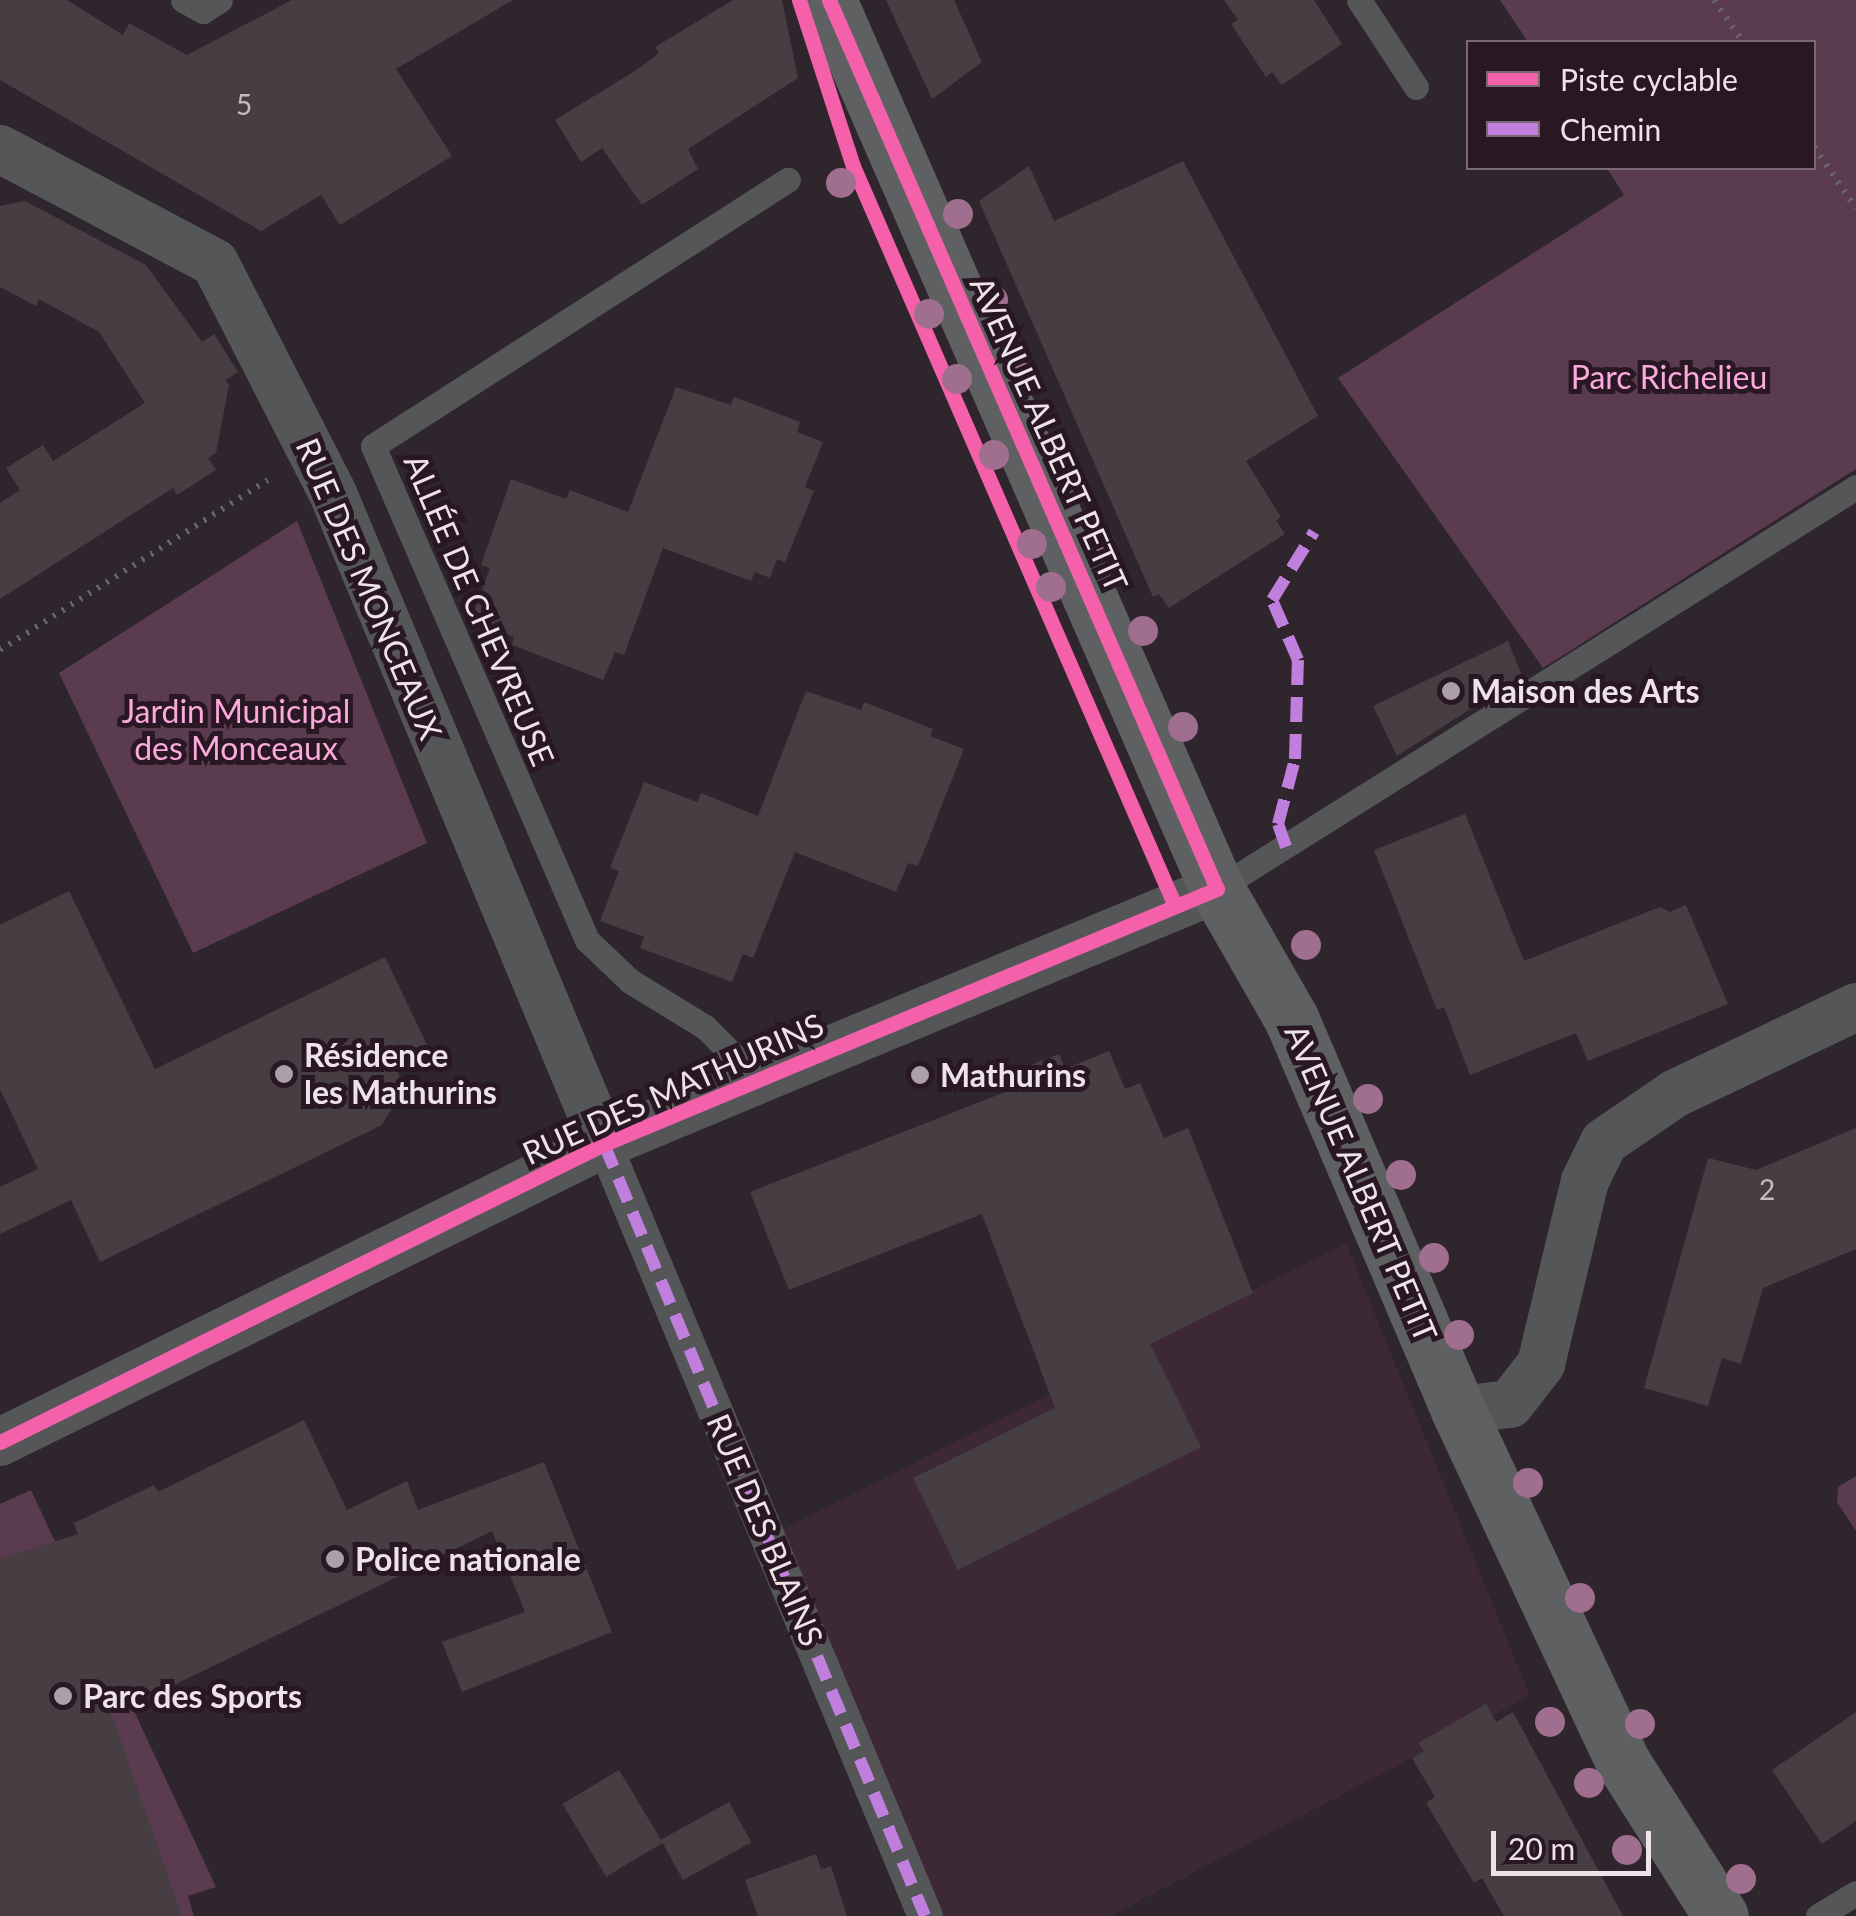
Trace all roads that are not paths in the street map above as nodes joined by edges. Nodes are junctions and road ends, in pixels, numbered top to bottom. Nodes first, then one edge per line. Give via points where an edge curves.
1 (182, 0) edge
2 (220, 0) edge
3 (829, 0) edge
4 (1359, 0) edge
5 (1416, 87) dead end
6 (0, 149) edge
7 (788, 180) dead end
8 (1856, 486) edge
9 (1217, 889) junction
10 (1856, 1007) edge
11 (747, 1085) junction
12 (604, 1144) junction
13 (1458, 1410) junction
14 (0, 1442) edge
15 (1856, 1893) edge
16 (925, 1916) edge
17 (1721, 1916) edge
18 (1818, 1916) edge

1 - 2 lane via 204,11
3 - 9 main road, AVENUE ALBERT PETIT
4 - 5 lane
6 - 12 street, RUE DES MONCEAUX via 215,264 334,496
7 - 11 lane, ALLÉE DE CHEVREUSE via 373,446 587,940 630,981 705,1027 733,1056
8 - 9 lane
9 - 11 street, RUE DES MATHURINS
9 - 13 main road, AVENUE ALBERT PETIT via 1280,994
10 - 13 street via 1674,1094 1604,1142 1585,1181 1540,1364 1510,1404
11 - 12 street, RUE DES MATHURINS
12 - 14 street, RUE DES MATHURINS
12 - 16 street, RUE DES BLAINS
13 - 17 main road, AVENUE ALBERT PETIT via 1624,1764
15 - 18 lane

